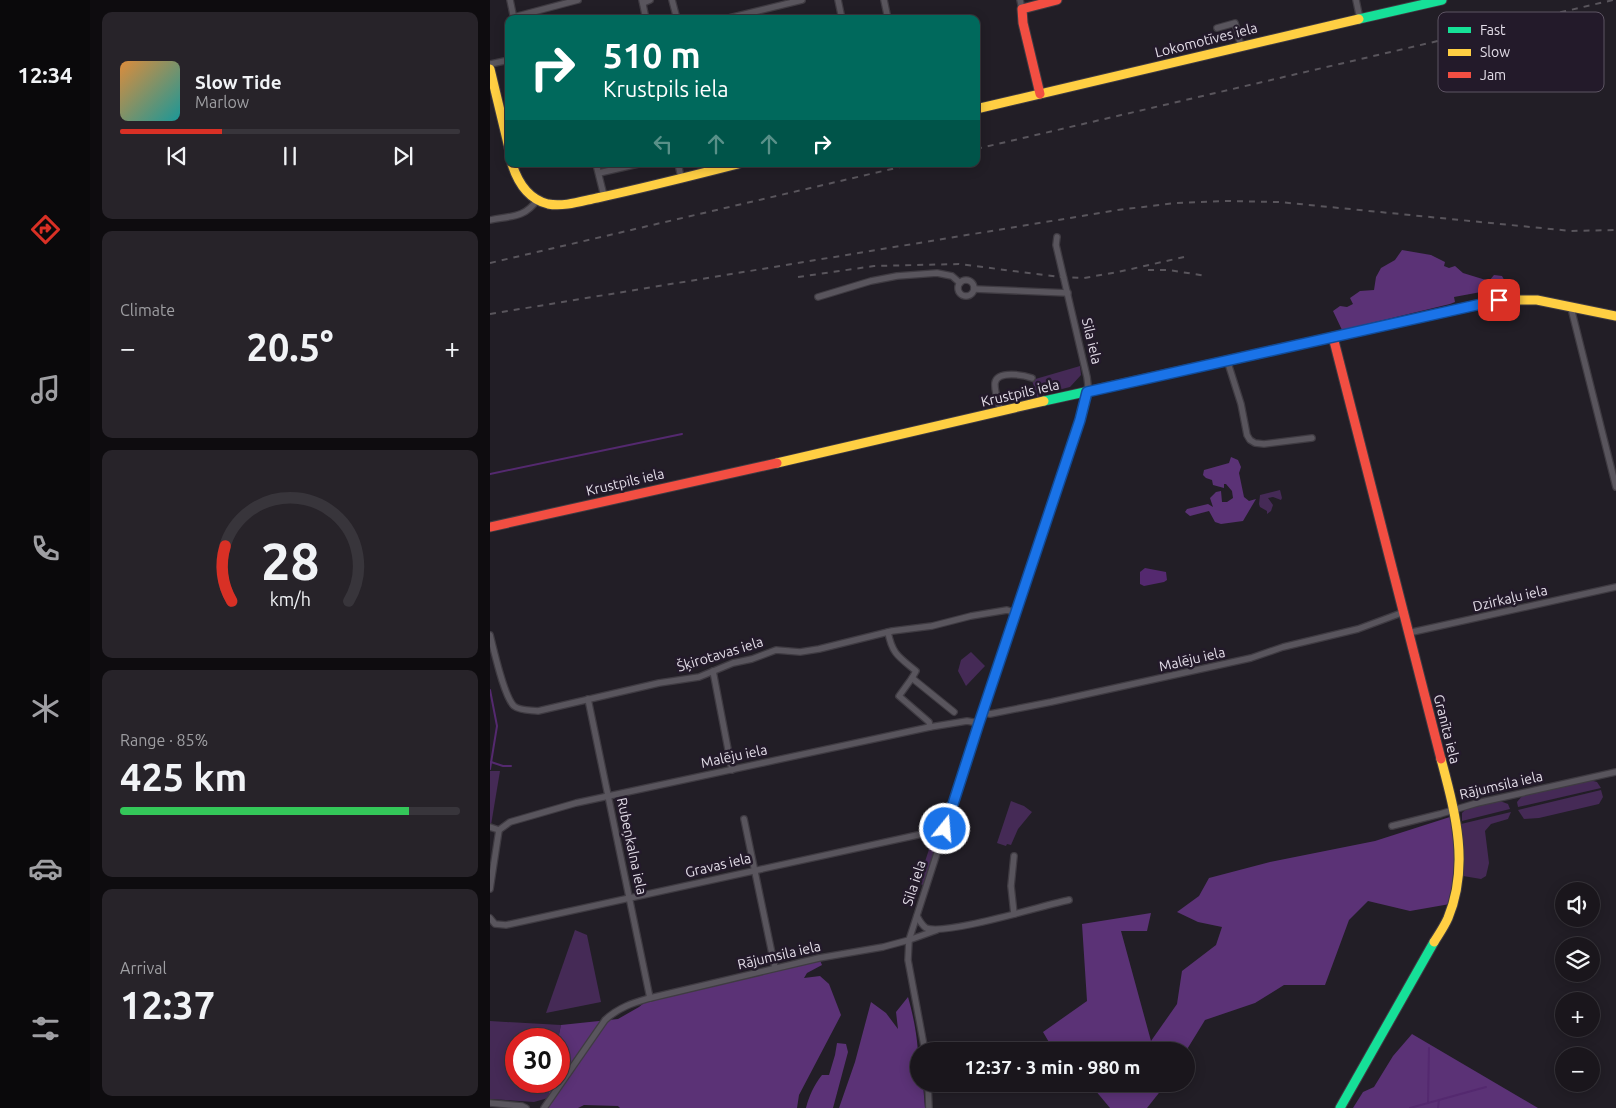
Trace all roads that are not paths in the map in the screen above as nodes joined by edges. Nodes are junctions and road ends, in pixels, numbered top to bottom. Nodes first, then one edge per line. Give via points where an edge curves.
1 (510, 0) edge
2 (578, 0) edge
3 (650, 0) edge
4 (672, 0) edge
5 (802, 0) edge
6 (838, 0) edge
7 (884, 0) edge
8 (1057, 0) edge
9 (1356, 0) edge
10 (1442, 0) edge
11 (642, 2) edge
12 (1021, 4) edge
13 (513, 15) edge
14 (525, 15) edge
15 (645, 15) edge
16 (676, 15) edge
17 (741, 15) edge
18 (841, 15) edge
19 (887, 15) edge
20 (1360, 18) junction
21 (1217, 28) dead end
22 (1241, 46) junction
23 (505, 61) edge
24 (490, 64) edge
25 (490, 69) edge
26 (1040, 94) junction
27 (980, 108) edge
28 (505, 131) edge
29 (513, 167) edge
30 (597, 167) edge
31 (625, 167) edge
32 (679, 167) edge
33 (725, 167) edge
34 (599, 173) junction
35 (682, 177) junction
36 (604, 196) junction
37 (537, 200) junction
38 (490, 220) edge
39 (1057, 237) dead end
40 (960, 283) junction
41 (974, 289) junction
42 (1068, 293) junction
43 (818, 297) dead end
44 (1571, 308) junction
45 (1616, 316) edge
46 (1333, 336) junction
47 (1227, 360) junction
48 (1032, 378) dead end
49 (1087, 392) junction
50 (1001, 411) junction
51 (1312, 438) dead end
52 (1616, 488) edge
53 (490, 527) edge
54 (1616, 587) edge
55 (1404, 612) junction
56 (1016, 613) junction
57 (888, 632) junction
58 (1408, 633) junction
59 (490, 634) edge
60 (712, 671) junction
61 (912, 678) junction
62 (588, 699) junction
63 (954, 712) dead end
64 (982, 712) junction
65 (979, 723) junction
66 (930, 727) junction
67 (732, 770) junction
68 (1616, 772) edge
69 (609, 796) junction
70 (1454, 809) junction
71 (744, 819) dead end
72 (490, 826) edge
73 (1392, 826) dead end
74 (945, 829) junction
75 (499, 830) junction
76 (1014, 856) dead end
77 (755, 870) junction
78 (490, 889) edge
79 (630, 897) junction
80 (1069, 900) dead end
81 (1014, 914) junction
82 (916, 916) junction
83 (490, 918) edge
84 (937, 930) junction
85 (909, 940) junction
86 (775, 968) junction
87 (650, 998) junction
88 (923, 1042) edge
89 (928, 1092) edge
90 (490, 1103) edge
91 (526, 1108) edge
92 (544, 1108) edge
93 (929, 1108) edge
94 (1340, 1108) edge

1 - 13 street
2 - 14 street
3 - 11 street
4 - 16 street
5 - 17 street
6 - 18 street
7 - 19 street
8 - 12 street
9 - 20 street
10 - 20 street, Lokomotīves iela
11 - 15 street
12 - 26 street
20 - 22 street, Lokomotīves iela
21 - 22 street via 1235,23
22 - 26 street, Lokomotīves iela
23 - 24 street
25 - 28 street
26 - 27 street, Lokomotīves iela
29 - 37 street via 522,188
30 - 34 street
31 - 34 street
32 - 35 street
33 - 35 street
34 - 36 street
35 - 36 street
36 - 37 street via 556,205
37 - 38 street via 522,214
39 - 42 street, Sila iela via 1056,245
40 - 41 street via 970,282
40 - 41 street via 958,290 962,295 969,296
40 - 43 street via 949,275 937,273 898,276
41 - 42 street
42 - 49 street, Sila iela via 1088,377
44 - 45 street, Krustpils iela
44 - 46 street, Krustpils iela via 1537,300 1499,300
44 - 52 street
46 - 47 street, Krustpils iela
46 - 55 street, Granīta iela
47 - 49 street, Krustpils iela
47 - 51 street via 1250,440 1264,444
48 - 50 street via 1018,374 998,378 995,382
49 - 50 street, Krustpils iela
49 - 56 street, Sila iela
50 - 53 street, Krustpils iela
54 - 58 street, Dzirkaļu iela
55 - 58 street, Granīta iela
55 - 64 street, Malēju iela via 1358,629 1251,658 1051,702 990,714
56 - 57 street, Šķirotavas iela via 1007,610 979,614 932,626
56 - 64 street, Sila iela
57 - 60 street, Šķirotavas iela via 819,649 800,652 776,650
57 - 61 street via 894,652 916,671
58 - 70 street, Granīta iela
59 - 62 street, Šķirotavas iela via 508,696 514,706 538,710
60 - 62 street, Šķirotavas iela via 684,680
60 - 67 street
61 - 63 street
61 - 66 street via 899,696 929,722
62 - 69 street, Rubeņkalna iela
64 - 65 street, Sila iela
65 - 66 street, Malēju iela via 967,721
65 - 74 street, Sila iela
66 - 67 street, Malēju iela
67 - 69 street, Malēju iela
68 - 70 street, Rājumsila iela
69 - 75 street, Malēju iela via 510,822
69 - 79 street, Rubeņkalna iela
70 - 73 street, Rājumsila iela
70 - 94 street, Granīta iela via 1461,858 1453,906
71 - 77 street
72 - 75 street
74 - 77 street, Gravas iela
74 - 82 street, Sila iela
75 - 78 street
76 - 81 street via 1010,886
77 - 79 street, Gravas iela
77 - 86 street
79 - 83 street, Gravas iela via 506,925 496,924
79 - 87 street, Rubeņkalna iela
80 - 81 street, Rājumsila iela
81 - 84 street, Rājumsila iela
82 - 84 street via 927,928
82 - 85 street, Sila iela
84 - 85 street, Rājumsila iela
85 - 86 street, Rājumsila iela
85 - 88 street, Sila iela via 908,960
86 - 87 street, Rājumsila iela
87 - 92 street, Rājumsila iela via 627,1005 605,1020
89 - 93 street
90 - 91 street

